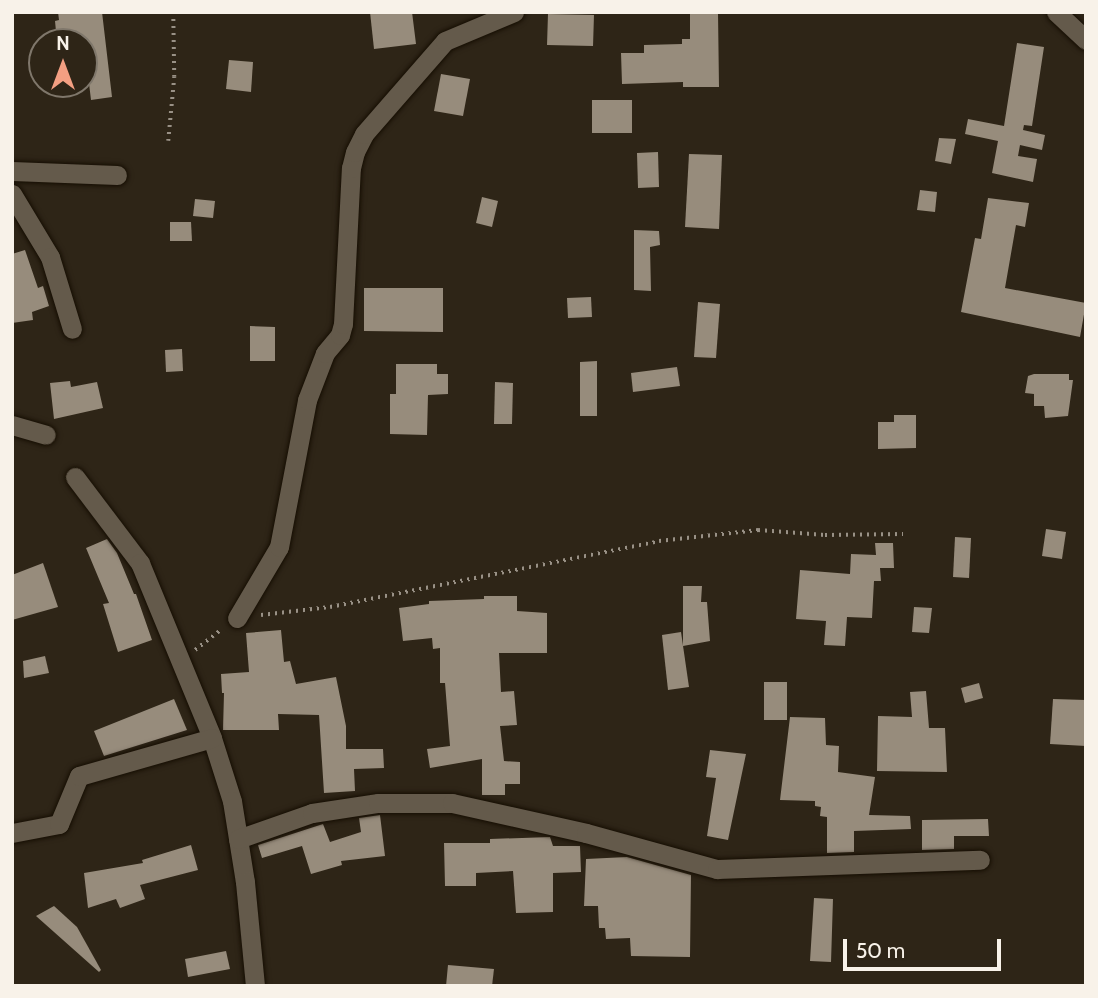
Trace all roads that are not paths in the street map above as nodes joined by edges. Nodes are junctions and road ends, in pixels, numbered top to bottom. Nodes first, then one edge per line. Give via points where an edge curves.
1 (514, 12) edge
2 (1056, 12) edge
3 (1086, 40) edge
4 (12, 171) edge
5 (117, 175) dead end
6 (12, 194) edge
7 (72, 329) dead end
8 (12, 425) edge
9 (46, 435) dead end
10 (75, 477) dead end
11 (237, 618) road end
12 (212, 738) junction
13 (12, 833) edge
14 (238, 839) junction
15 (980, 860) dead end
16 (254, 986) edge

1 - 11 street via 445,41 364,134 355,152 343,324 325,353 307,400 279,547
2 - 3 street
4 - 5 street
6 - 7 street via 50,257
8 - 9 street
10 - 12 street via 140,563
12 - 13 street via 79,776 59,824
12 - 14 street via 232,801
14 - 15 street via 312,813 378,803 452,803 717,869
14 - 16 street

